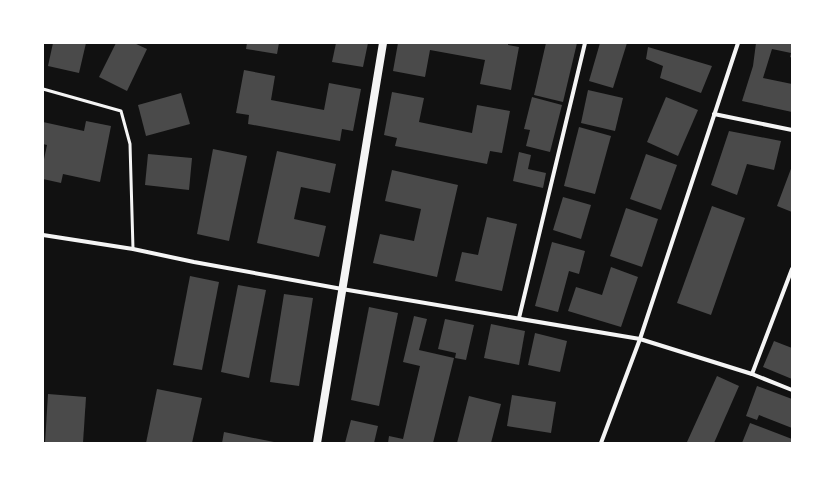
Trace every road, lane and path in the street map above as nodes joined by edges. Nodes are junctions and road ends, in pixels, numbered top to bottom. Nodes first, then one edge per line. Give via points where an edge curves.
1 (383, 43) edge
2 (585, 43) edge
3 (738, 43) edge
4 (43, 89) edge
5 (714, 114) junction
6 (792, 130) edge
7 (43, 235) edge
8 (133, 249) junction
9 (792, 269) edge
10 (342, 289) junction
11 (519, 318) junction
12 (640, 339) junction
13 (752, 374) junction
14 (792, 390) edge
15 (317, 443) edge
16 (601, 443) edge

1 - 10 main road
2 - 11 street
3 - 5 street
4 - 8 lane via 122,111 130,144
5 - 6 street
5 - 12 street
7 - 8 street
8 - 10 street
9 - 13 street
10 - 11 street
10 - 15 main road
11 - 12 street
12 - 13 street
12 - 16 street
13 - 14 street

